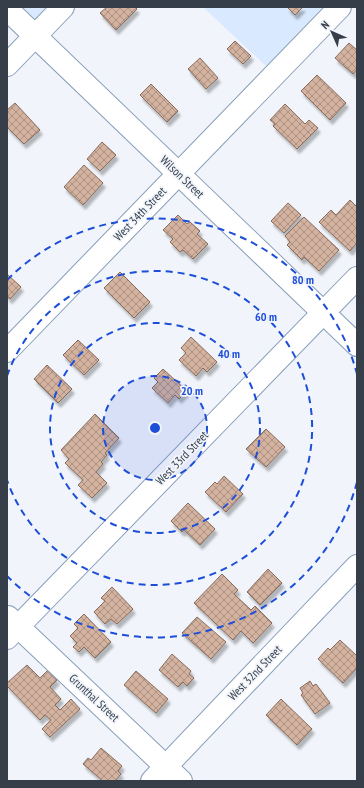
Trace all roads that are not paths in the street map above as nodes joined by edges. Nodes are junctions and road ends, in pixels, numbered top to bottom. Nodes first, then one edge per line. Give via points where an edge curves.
1 (63, 7) edge
2 (340, 7) edge
3 (7, 9) edge
4 (35, 36) junction
5 (7, 65) edge
6 (178, 174) junction
7 (357, 278) edge
8 (324, 312) junction
9 (357, 345) edge
10 (7, 351) edge
11 (357, 566) edge
12 (11, 627) edge
13 (167, 776) edge

1 - 4 street
2 - 6 street, West 34th Street
3 - 4 street, Wilson Street
4 - 5 street
4 - 6 street, Wilson Street
6 - 8 street, Wilson Street
6 - 10 street, West 34th Street
7 - 8 street, West 33rd Street
8 - 9 street, Wilson Street
8 - 12 street, West 33rd Street
11 - 13 street, West 32nd Street
12 - 13 street, Grunthal Street

